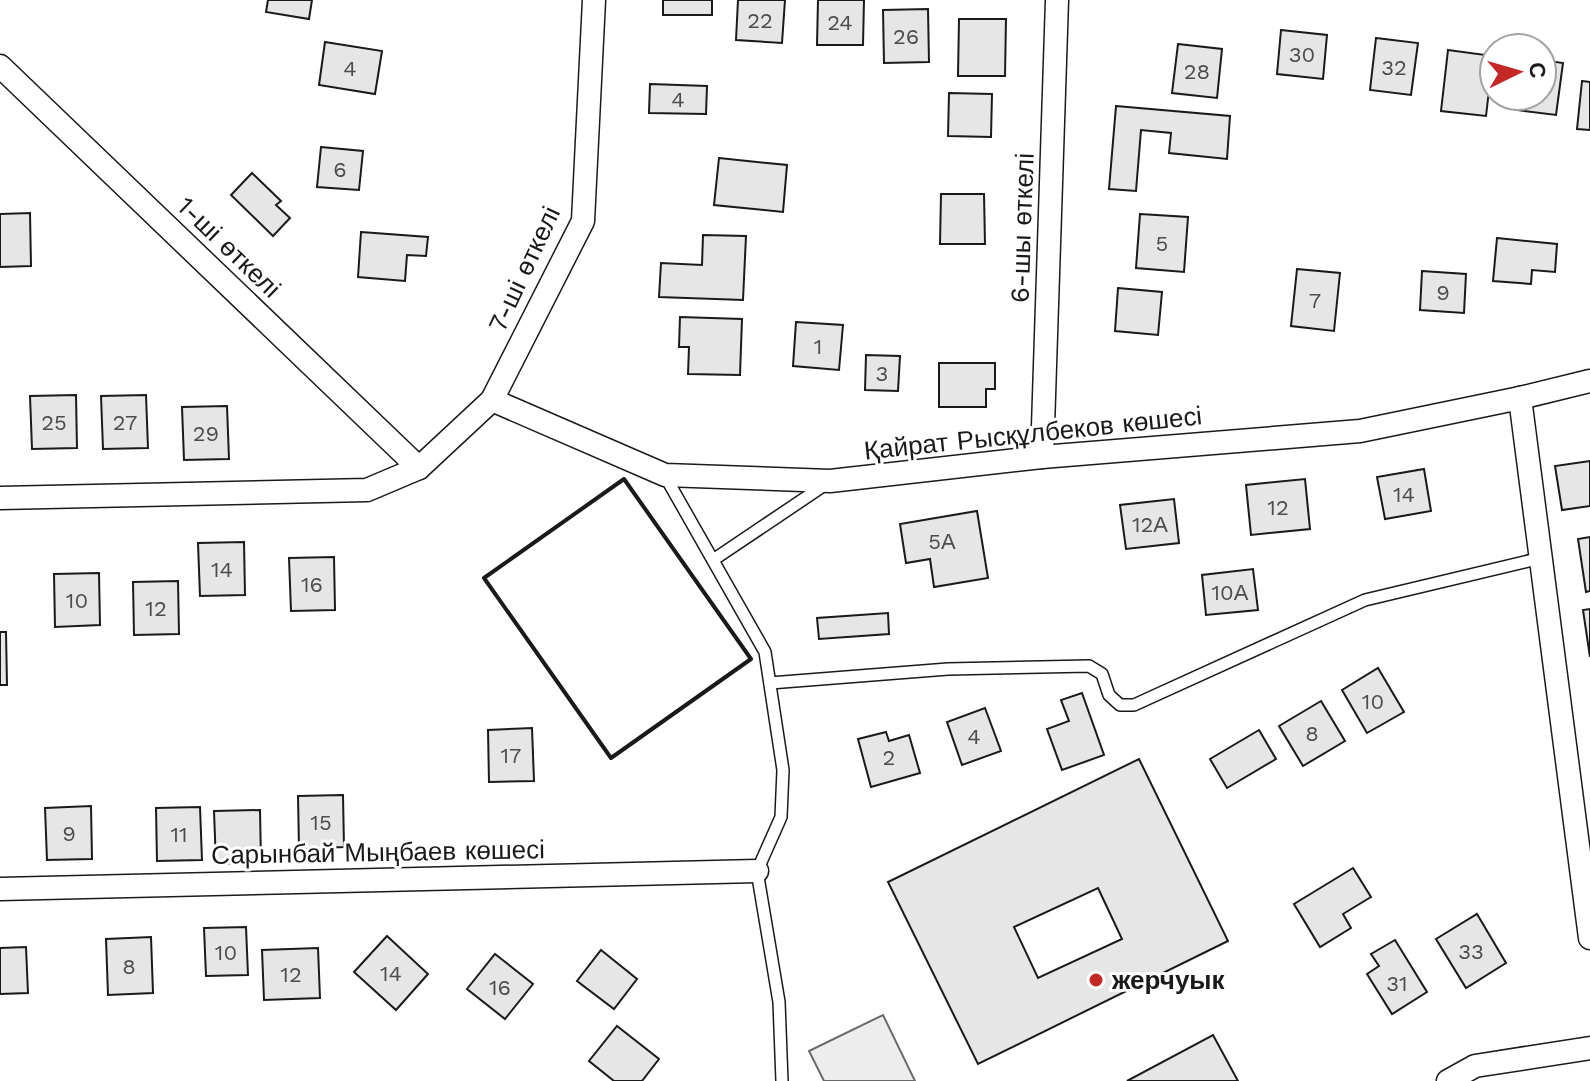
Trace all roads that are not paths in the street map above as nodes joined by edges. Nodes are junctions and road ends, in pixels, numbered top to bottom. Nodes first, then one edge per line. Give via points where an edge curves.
1 (594, 0) edge
2 (1057, 0) edge
3 (0, 66) edge
4 (1590, 381) edge
5 (1520, 398) junction
6 (492, 400) junction
7 (1042, 457) junction
8 (419, 468) junction
9 (665, 475) junction
10 (830, 481) junction
11 (0, 498) edge
12 (1541, 558) junction
13 (713, 560) junction
14 (770, 683) junction
15 (757, 871) junction
16 (0, 889) edge
17 (1590, 938) edge
18 (1590, 1048) edge
19 (782, 1081) edge
20 (1448, 1081) edge

1 - 6 street, 7-ші өткелі via 583,221
2 - 7 street, 6-шы өткелі
3 - 8 street, 1-ші өткелі
4 - 5 street, Қайрат Рысқұлбеков көшесі
5 - 7 street, Қайрат Рысқұлбеков көшесі via 1360,431
5 - 12 street
6 - 8 street, 7-ші өткелі
6 - 9 street, Қайрат Рысқұлбеков көшесі
7 - 10 street, Қайрат Рысқұлбеков көшесі
8 - 11 street, 7-ші өткелі via 367,490
9 - 10 street, Қайрат Рысқұлбеков көшесі
9 - 13 lane
10 - 13 lane
12 - 14 lane via 1365,600 1134,705 1120,705 1109,695 1102,674 1089,666 948,669
12 - 17 street
13 - 14 lane via 765,652
14 - 15 lane via 783,770 781,817
15 - 16 street, Сарынбай Мыңбаев көшесі
15 - 19 lane via 779,1002
18 - 20 street via 1475,1066

